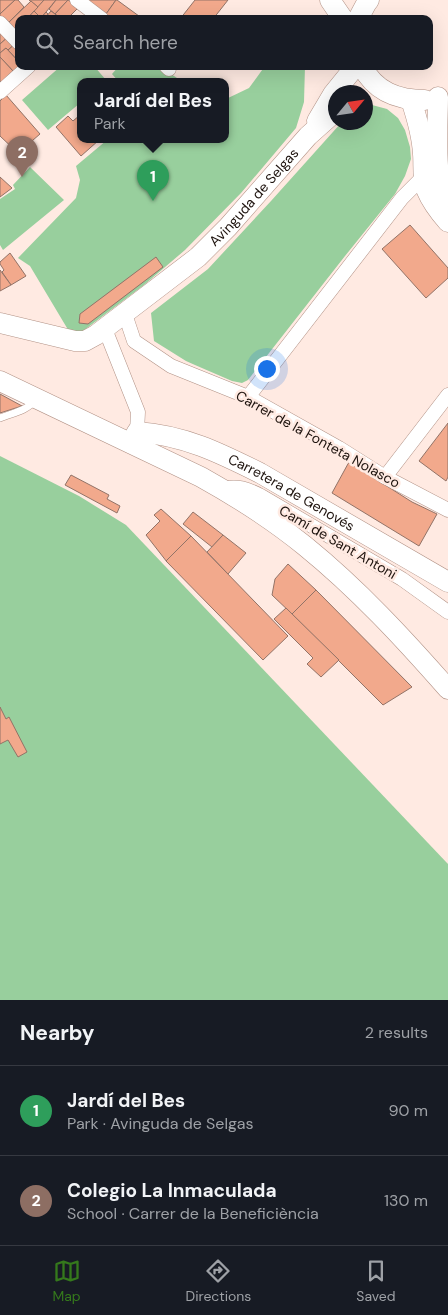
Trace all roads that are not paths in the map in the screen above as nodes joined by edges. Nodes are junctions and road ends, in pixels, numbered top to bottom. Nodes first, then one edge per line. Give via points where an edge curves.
1 (330, 0) edge
2 (369, 0) edge
3 (83, 4) edge
4 (97, 15) edge
5 (340, 15) edge
6 (360, 15) edge
7 (0, 23) edge
8 (15, 39) edge
9 (25, 70) edge
10 (351, 70) edge
11 (365, 70) edge
12 (374, 91) edge
13 (0, 92) edge
14 (443, 94) edge
15 (411, 100) junction
16 (328, 118) edge
17 (308, 136) junction
18 (424, 176) junction
19 (448, 198) edge
20 (448, 222) edge
21 (125, 314) junction
22 (0, 323) edge
23 (105, 329) junction
24 (0, 381) edge
25 (448, 395) edge
26 (37, 397) junction
27 (248, 397) junction
28 (0, 418) edge
29 (134, 437) junction
30 (385, 477) junction
31 (222, 489) junction
32 (448, 510) edge
33 (448, 582) edge
34 (448, 612) edge
35 (448, 689) edge

1 - 5 main road
2 - 6 main road
3 - 4 street
7 - 8 street
9 - 13 street
10 - 17 main road, Avinguda de Selgas
11 - 12 main road
12 - 15 main road
14 - 15 main road via 425,100
14 - 19 main road via 438,172
15 - 18 main road via 419,122
16 - 17 main road, Avinguda de Selgas
17 - 21 main road, Avinguda de Selgas via 198,257
18 - 20 main road via 430,197
18 - 27 street via 402,198
21 - 23 main road, Avinguda de Selgas
21 - 27 street, Carrer de la Fonteta Nolasco via 134,341 143,348 171,366
22 - 23 main road, Avinguda de Selgas via 75,341 85,341
23 - 29 street via 138,412
24 - 26 main road
25 - 30 street
26 - 28 lane via 25,409
26 - 29 main road
27 - 30 street, Carrer de la Fonteta Nolasco
29 - 31 main road
29 - 33 main road, Carretera de Genovés via 154,433 186,440 231,458
30 - 32 street, Carrer de la Fonteta Nolasco
31 - 34 street, Camí de Sant Antoni via 240,488 261,496 402,579
31 - 35 main road via 306,546 349,585

